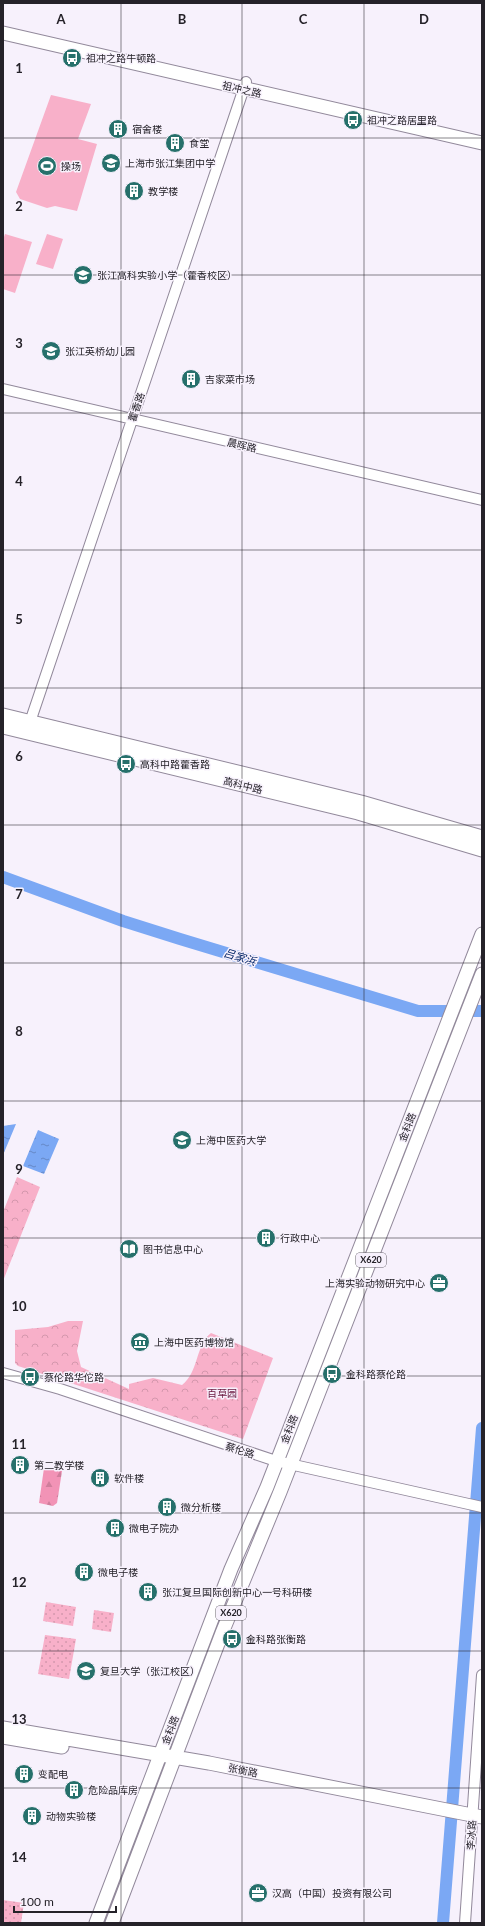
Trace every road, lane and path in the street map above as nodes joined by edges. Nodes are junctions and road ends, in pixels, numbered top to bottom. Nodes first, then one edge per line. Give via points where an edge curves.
1 (3, 25) edge
2 (3, 33) edge
3 (245, 86) junction
4 (482, 135) edge
5 (482, 144) edge
6 (3, 388) edge
7 (132, 419) junction
8 (482, 500) edge
9 (3, 714) edge
10 (3, 727) edge
11 (28, 727) junction
12 (482, 837) edge
13 (482, 850) edge
14 (482, 934) edge
15 (482, 974) edge
16 (3, 1373) edge
17 (3, 1379) edge
18 (276, 1464) junction
19 (290, 1467) junction
20 (463, 1505) junction
21 (482, 1507) edge
22 (482, 1511) edge
23 (482, 1675) edge
24 (3, 1728) edge
25 (3, 1737) edge
26 (159, 1759) junction
27 (175, 1762) junction
28 (477, 1820) edge
29 (96, 1923) edge
30 (112, 1923) edge
31 (465, 1923) edge

1 - 3 main road, 祖冲之路
2 - 3 main road, 祖冲之路
3 - 4 main road, 祖冲之路
3 - 5 main road, 祖冲之路
3 - 7 street, 藿香路
6 - 7 street, 晨晖路
7 - 8 street, 晨晖路
7 - 11 street, 藿香路
9 - 11 main road, 高科中路
10 - 11 main road, 高科中路
11 - 12 main road, 高科中路 via 361,802
11 - 13 main road, 高科中路 via 358,813
14 - 18 main road, 金科路 / X620
15 - 19 main road, 金科路 / X620
16 - 18 street, 蔡伦路 via 60,1389
17 - 18 street, 蔡伦路 via 58,1394
18 - 19 street, 蔡伦路
18 - 26 main road, 金科路 / X620 via 231,1568
19 - 20 street, 蔡伦路
19 - 27 main road, 金科路 / X620 via 222,1633
20 - 21 street, 蔡伦路
20 - 22 street, 蔡伦路
23 - 28 street, 李冰路
24 - 26 main road, 张衡路
25 - 26 main road, 张衡路
26 - 27 main road, 张衡路
26 - 29 main road, 金科路 / X620
27 - 28 main road, 张衡路
27 - 30 main road, 金科路 / X620
28 - 31 street, 李冰路

